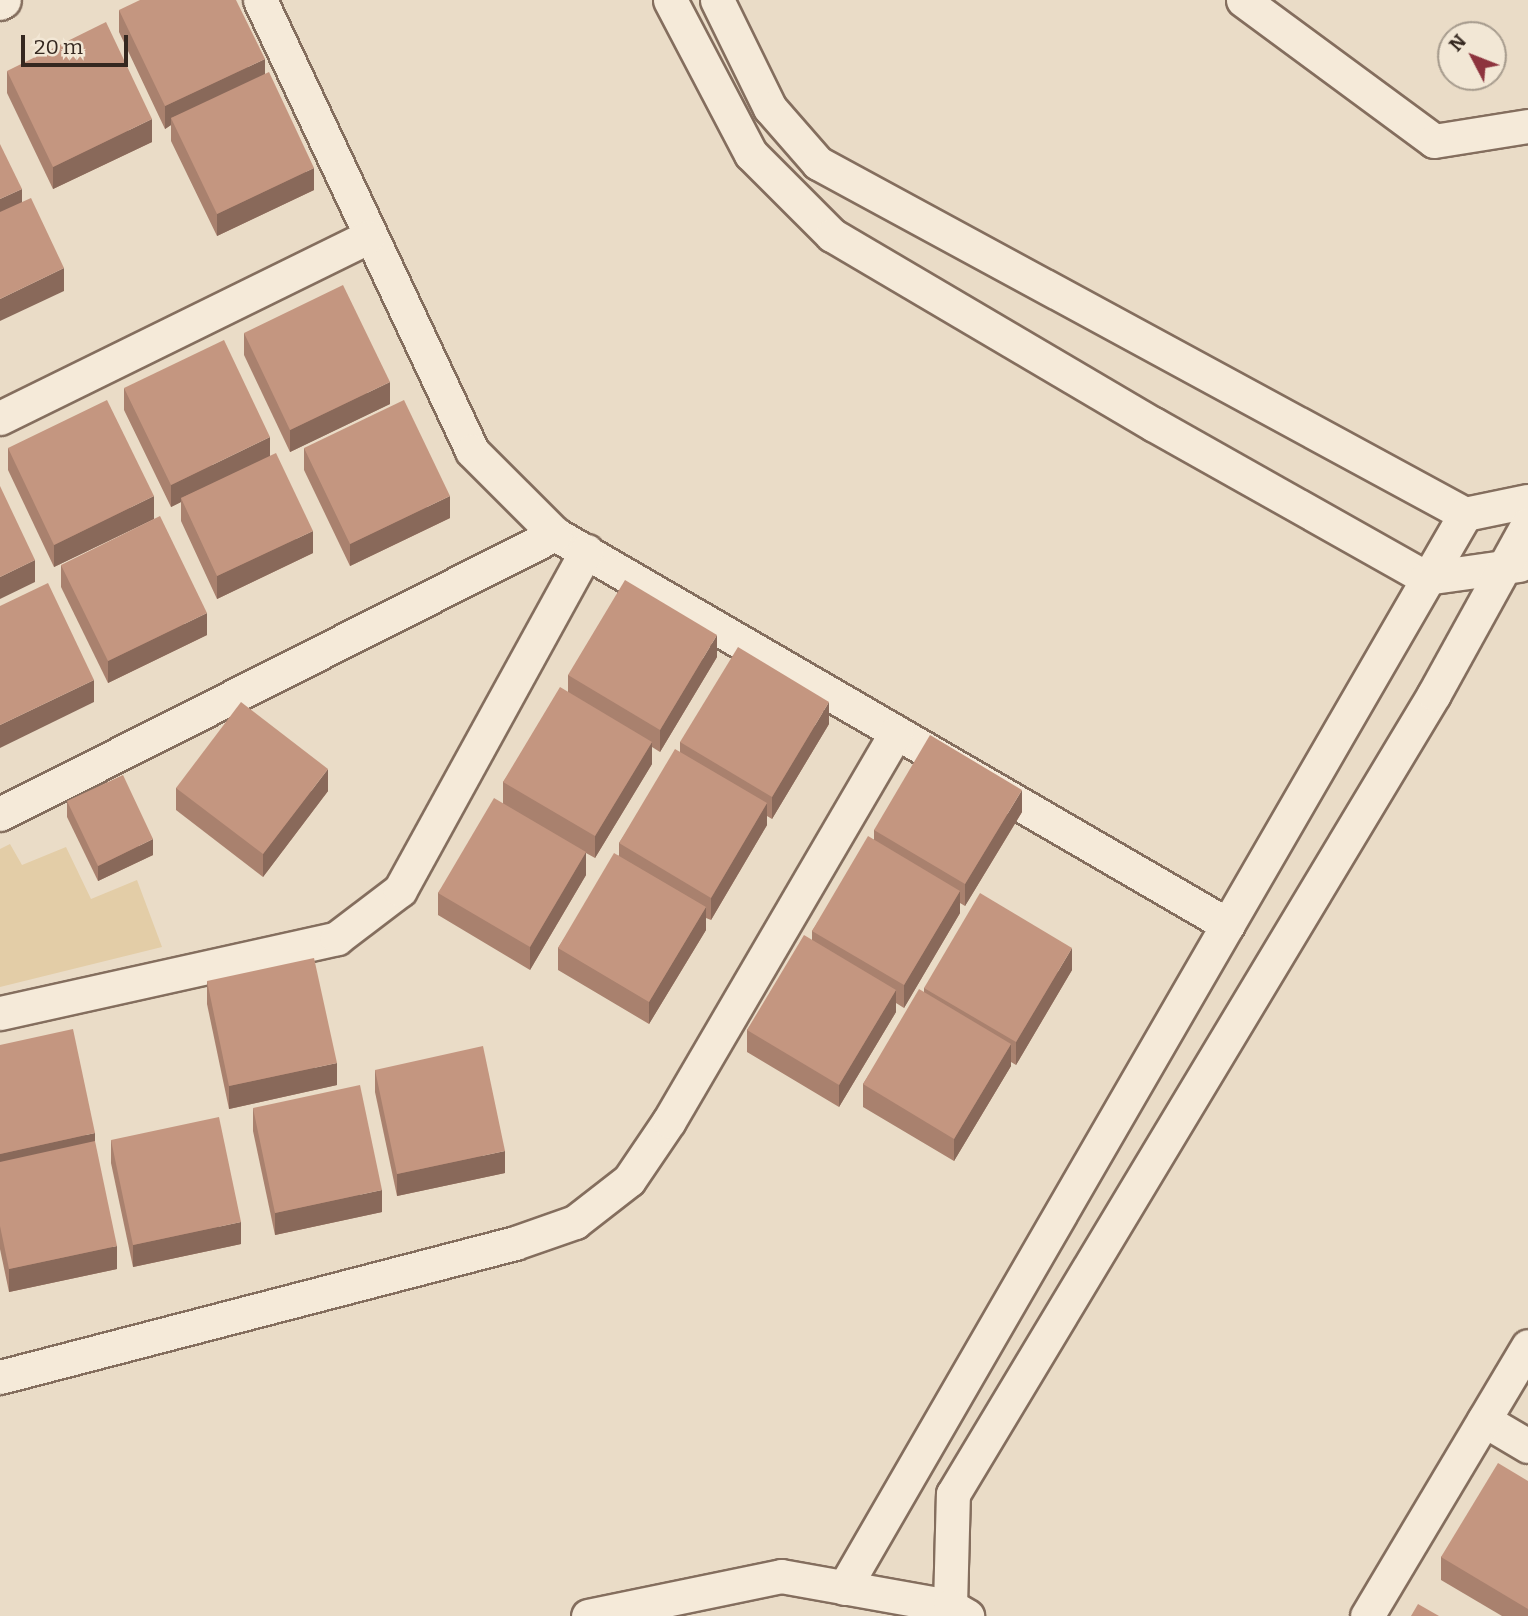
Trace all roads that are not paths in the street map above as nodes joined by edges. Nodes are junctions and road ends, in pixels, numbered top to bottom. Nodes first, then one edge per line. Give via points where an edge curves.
1 (260, 0) edge
2 (670, 0) edge
3 (717, 0) edge
4 (1243, 0) edge
5 (1528, 125) edge
6 (368, 237) junction
7 (0, 418) edge
8 (1528, 501) edge
9 (1465, 514) junction
10 (1528, 524) edge
11 (555, 534) junction
12 (586, 551) junction
13 (1516, 566) edge
14 (1426, 578) junction
15 (896, 732) junction
16 (0, 814) edge
17 (1228, 925) junction
18 (0, 1013) edge
19 (1528, 1346) edge
20 (0, 1377) edge
21 (1484, 1420) junction
22 (1528, 1446) edge
23 (844, 1588) junction
24 (959, 1611) edge
25 (588, 1616) edge
26 (1367, 1616) edge

1 - 6 street
2 - 14 street via 751,154 832,235
3 - 9 street via 770,108 818,163
4 - 5 street via 1434,141
6 - 7 street
6 - 11 street via 472,451
8 - 9 street
9 - 14 street
10 - 13 street
11 - 12 street
11 - 16 street
12 - 15 street
12 - 18 street via 400,890 337,938
13 - 14 street
13 - 24 street via 1434,694 953,1494
14 - 17 street
15 - 17 street
15 - 20 street via 668,1121 628,1180 575,1222 515,1243
17 - 23 street
19 - 21 street
21 - 22 street
21 - 26 street
23 - 24 street
23 - 25 street via 781,1576

